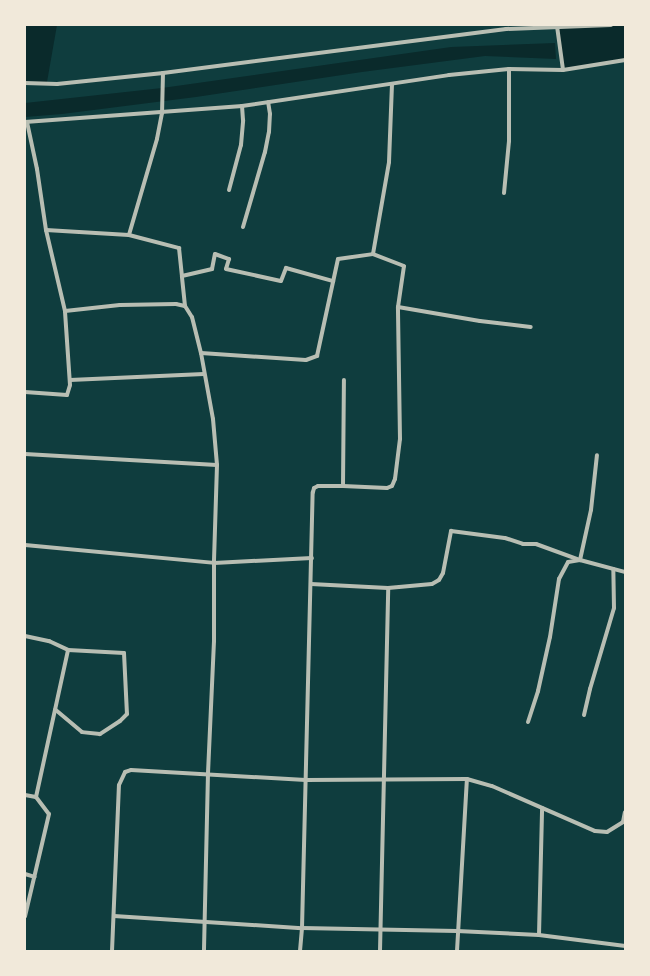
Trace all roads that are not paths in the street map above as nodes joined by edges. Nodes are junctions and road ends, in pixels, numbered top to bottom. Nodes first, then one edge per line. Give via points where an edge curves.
1 (611, 25) edge
2 (557, 26) junction
3 (625, 60) edge
4 (509, 69) junction
5 (563, 70) junction
6 (163, 73) junction
7 (25, 83) edge
8 (392, 84) junction
9 (268, 102) junction
10 (242, 106) junction
11 (162, 113) junction
12 (26, 122) edge
13 (229, 190) dead end
14 (504, 193) dead end
15 (243, 227) dead end
16 (46, 230) junction
17 (129, 235) junction
18 (373, 254) junction
19 (182, 276) junction
20 (332, 281) junction
21 (185, 306) junction
22 (398, 307) junction
23 (65, 311) junction
24 (531, 327) dead end
25 (201, 354) junction
26 (204, 374) junction
27 (70, 380) junction
28 (344, 380) dead end
29 (25, 392) edge
30 (25, 454) edge
31 (597, 455) dead end
32 (217, 465) junction
33 (343, 486) junction
34 (25, 545) edge
35 (312, 558) junction
36 (580, 560) junction
37 (214, 563) junction
38 (613, 569) junction
39 (625, 572) edge
40 (311, 584) junction
41 (388, 588) junction
42 (25, 636) edge
43 (68, 650) junction
44 (55, 709) junction
45 (584, 715) dead end
46 (528, 722) dead end
47 (208, 773) junction
48 (384, 778) junction
49 (467, 779) junction
50 (306, 780) junction
51 (25, 794) edge
52 (36, 797) junction
53 (542, 808) junction
54 (625, 812) edge
55 (624, 822) edge
56 (25, 874) edge
57 (35, 877) junction
58 (25, 916) edge
59 (114, 916) junction
60 (204, 921) junction
61 (302, 928) junction
62 (381, 929) junction
63 (457, 931) junction
64 (539, 935) junction
65 (625, 946) edge
66 (112, 951) edge
67 (204, 951) edge
68 (300, 951) edge
69 (380, 951) edge
70 (457, 951) edge

1 - 2 street
2 - 5 street
2 - 6 street via 444,36
3 - 5 street
4 - 5 street
4 - 8 street
4 - 14 street via 509,141
6 - 7 street via 57,84
6 - 11 street
8 - 9 street
8 - 18 street via 389,162
9 - 10 street
9 - 15 street via 269,132 266,152
10 - 11 street
10 - 13 street via 241,145
11 - 12 street
11 - 17 street
12 - 16 street via 37,169
16 - 17 street
16 - 23 street
17 - 19 street via 179,248
18 - 20 street via 338,259
18 - 22 street via 404,266
19 - 20 street via 212,270 215,254 229,259 226,269 281,280 286,268
19 - 21 street
20 - 25 street via 319,352 312,360
21 - 23 street via 120,305
21 - 25 street via 192,317
22 - 24 street
22 - 33 street via 400,439 395,479 392,486 387,488
23 - 27 street
25 - 26 street
26 - 27 street
26 - 32 street via 213,419
27 - 29 street via 70,392 67,395
28 - 33 street
30 - 32 street
31 - 36 street via 591,510
32 - 37 street
33 - 35 street via 314,488
34 - 37 street
35 - 37 street
35 - 40 street
36 - 38 street
36 - 41 street via 536,544 451,532 443,573 439,580 432,584
36 - 46 street via 568,562 558,579 550,637
37 - 47 street via 214,641
38 - 39 street
38 - 45 street via 614,608
40 - 41 street
40 - 50 street
41 - 48 street
42 - 43 street via 49,641
43 - 44 street
43 - 44 street via 124,653 127,714 100,734 82,732
44 - 52 street
47 - 50 street
47 - 59 street via 146,769 125,772 119,785
47 - 60 street
48 - 49 street
48 - 50 street
48 - 62 street
49 - 53 street via 492,786
49 - 63 street
50 - 61 street
51 - 52 street
52 - 57 street via 49,814
53 - 55 street via 595,831 607,832
53 - 64 street
54 - 55 street
56 - 57 street
57 - 58 street
59 - 60 street
59 - 66 street
60 - 61 street
60 - 67 street
61 - 62 street
61 - 68 street
62 - 63 street
62 - 69 street
63 - 64 street
63 - 70 street
64 - 65 street

